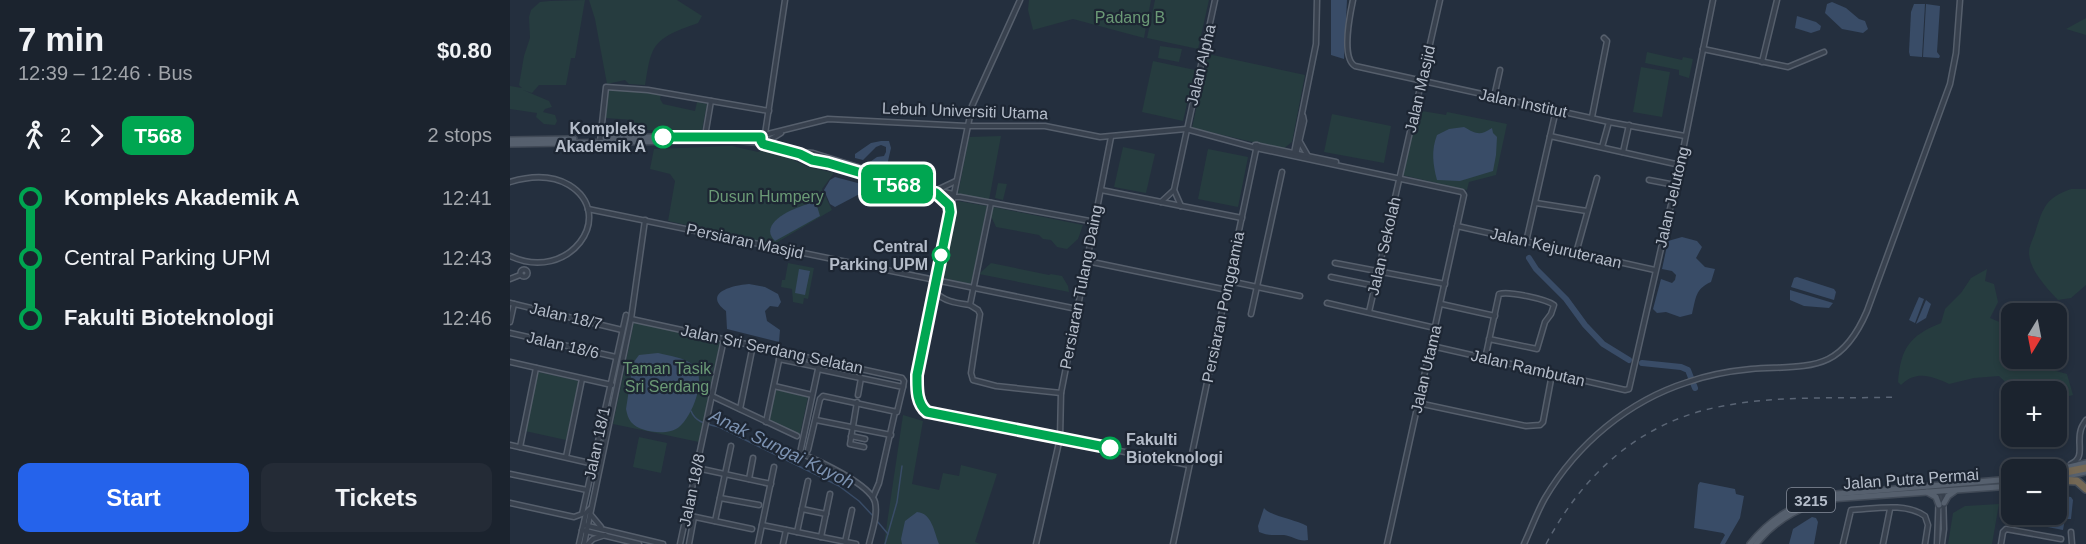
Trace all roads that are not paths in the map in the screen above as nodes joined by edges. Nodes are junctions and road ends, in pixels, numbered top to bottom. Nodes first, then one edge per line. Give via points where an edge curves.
1 (785, 0) edge
2 (1020, 0) edge
3 (1215, 0) edge
4 (1317, 0) edge
5 (1353, 0) edge
6 (1440, 0) edge
7 (1713, 0) edge
8 (1777, 0) edge
9 (1960, 0) edge
10 (1604, 38) dead end
11 (1703, 49) junction
12 (1824, 52) dead end
13 (1762, 62) junction
14 (1500, 70) dead end
15 (1421, 81) junction
16 (1494, 96) junction
17 (711, 100) junction
18 (1557, 110) junction
19 (770, 111) junction
20 (1592, 117) junction
21 (1609, 122) junction
22 (967, 126) junction
23 (1629, 126) junction
24 (1186, 129) junction
25 (705, 136) junction
26 (1551, 136) junction
27 (1686, 136) junction
28 (1111, 137) junction
29 (766, 139) junction
30 (600, 140) junction
31 (1298, 141) junction
32 (510, 142) edge
33 (1255, 146) junction
34 (1602, 147) junction
35 (1274, 151) junction
36 (1284, 151) junction
37 (1623, 152) junction
38 (1296, 154) junction
39 (1308, 156) junction
40 (1322, 162) junction
41 (1680, 165) junction
42 (1353, 168) junction
43 (1282, 172) dead end
44 (1597, 178) dead end
45 (1399, 179) junction
46 (1649, 180) dead end
47 (956, 181) junction
48 (510, 182) edge
49 (1675, 185) junction
50 (1101, 190) junction
51 (1174, 190) junction
52 (936, 192) junction
53 (956, 196) junction
54 (1161, 202) junction
55 (991, 203) junction
56 (1536, 203) junction
57 (1180, 206) junction
58 (588, 209) junction
59 (950, 212) junction
60 (1587, 212) junction
61 (634, 218) junction
62 (1242, 218) junction
63 (645, 220) junction
64 (655, 222) junction
65 (1095, 222) junction
66 (1457, 226) junction
67 (644, 229) junction
68 (1526, 242) junction
69 (1576, 253) junction
70 (510, 256) edge
71 (1087, 261) junction
72 (1335, 263) dead end
73 (1655, 270) junction
74 (1379, 271) junction
75 (520, 275) dead end
76 (1331, 277) dead end
77 (510, 279) edge
78 (937, 280) junction
79 (1229, 281) junction
80 (1445, 284) junction
81 (1257, 286) junction
82 (1375, 286) junction
83 (973, 289) junction
84 (1227, 290) junction
85 (935, 292) junction
86 (1300, 296) dead end
87 (1327, 303) dead end
88 (512, 304) edge
89 (1441, 304) junction
90 (970, 305) junction
91 (1077, 309) junction
92 (1369, 312) junction
93 (1251, 314) dead end
94 (626, 315) dead end
95 (1495, 316) junction
96 (631, 319) junction
97 (510, 322) edge
98 (1435, 328) junction
99 (622, 330) junction
100 (510, 333) edge
101 (724, 339) junction
102 (1489, 339) junction
103 (753, 345) junction
104 (1432, 346) junction
105 (781, 351) junction
106 (616, 357) junction
107 (780, 359) junction
108 (1485, 359) junction
109 (820, 360) junction
110 (510, 362) edge
111 (536, 368) junction
112 (818, 368) junction
113 (1552, 374) junction
114 (861, 378) junction
115 (582, 379) junction
116 (610, 385) junction
117 (617, 386) junction
118 (774, 386) junction
119 (903, 387) junction
120 (1625, 390) joint
121 (1061, 393) junction
122 (812, 395) junction
123 (858, 395) dead end
124 (712, 396) junction
125 (857, 402) junction
126 (1419, 403) junction
127 (740, 409) junction
128 (809, 409) junction
129 (818, 411) junction
130 (896, 412) junction
131 (816, 420) junction
132 (2086, 420) edge
133 (766, 422) junction
134 (1060, 426) junction
135 (852, 427) junction
136 (891, 435) junction
137 (797, 436) dead end
138 (851, 436) junction
139 (1051, 436) junction
140 (1060, 438) junction
141 (866, 439) dead end
142 (510, 445) edge
143 (731, 446) dead end
144 (520, 447) junction
145 (864, 447) dead end
146 (808, 450) dead end
147 (566, 457) junction
148 (753, 458) dead end
149 (593, 463) junction
150 (2086, 463) edge
151 (600, 465) junction
152 (1189, 465) junction
153 (2067, 465) edge
154 (774, 467) dead end
155 (2067, 467) edge
156 (697, 468) junction
157 (2086, 470) edge
158 (510, 474) edge
159 (725, 474) junction
160 (2067, 475) edge
161 (749, 479) junction
162 (2067, 480) edge
163 (807, 481) dead end
164 (2001, 481) edge
165 (771, 484) junction
166 (1941, 487) junction
167 (2001, 487) edge
168 (1959, 489) junction
169 (2086, 489) edge
170 (587, 490) junction
171 (1922, 491) junction
172 (830, 494) dead end
173 (873, 496) junction
174 (720, 498) junction
175 (510, 503) edge
176 (1941, 504) junction
177 (759, 505) dead end
178 (802, 509) junction
179 (1890, 509) junction
180 (852, 510) dead end
181 (590, 511) junction
182 (826, 514) junction
183 (686, 516) junction
184 (694, 517) junction
185 (715, 521) junction
186 (586, 525) junction
187 (762, 525) junction
188 (602, 528) junction
189 (752, 529) dead end
190 (786, 530) junction
191 (585, 531) junction
192 (797, 532) junction
193 (2071, 532) dead end
194 (606, 535) junction
195 (821, 537) junction
196 (2061, 539) dead end
197 (845, 542) junction
198 (584, 544) edge
199 (637, 544) edge
200 (663, 544) edge
201 (680, 544) edge
202 (689, 544) edge
203 (758, 544) edge
204 (783, 544) edge
205 (856, 544) edge
206 (869, 544) edge
207 (1036, 544) edge
208 (1173, 544) edge
209 (1387, 544) edge
210 (1524, 544) edge
211 (1750, 544) edge
212 (1756, 544) edge
213 (1843, 544) edge
214 (1883, 544) edge
215 (1925, 544) edge
216 (1937, 544) edge
217 (1942, 544) edge
218 (2001, 544) edge
219 (2072, 544) edge

1 - 19 street
2 - 22 street via 972,106
3 - 24 street, Jalan Alpha
4 - 31 street via 1316,44
5 - 15 street, Jalan Institut via 1348,24 1351,64
6 - 15 street, Jalan Masjid
7 - 11 street, Jalan Jelutong
8 - 13 street
9 - 210 street via 1956,53 1945,100 1856,334 1825,361 1697,379 1620,416 1584,447 1556,482
10 - 20 street via 1607,41
11 - 13 street
11 - 27 street, Jalan Jelutong
12 - 13 street via 1792,67
14 - 16 street
15 - 16 street, Jalan Institut
15 - 45 street, Jalan Masjid
16 - 18 street, Jalan Institut
17 - 19 street
17 - 25 street
17 - 30 street via 606,87
18 - 20 street, Jalan Institut
18 - 26 street
19 - 29 street
20 - 21 street, Jalan Institut
21 - 23 street, Jalan Institut
21 - 34 street
22 - 28 street, Lebuh Universiti Utama via 1045,126 1092,137
22 - 29 street, Lebuh Universiti Utama via 828,119
22 - 47 street
23 - 27 street, Jalan Institut
23 - 37 street
24 - 28 street, Lebuh Universiti Utama
24 - 33 street, Lebuh Universiti Utama
24 - 51 street, Jalan Alpha
25 - 29 main road, Lebuh Universiti Utama
25 - 30 main road, Lebuh Universiti Utama
26 - 34 street
26 - 56 street
27 - 41 street, Jalan Jelutong
28 - 50 street, Persiaran Tulang Daing
29 - 30 main road, Lebuh Universiti Utama
29 - 52 street
29 - 52 street via 812,160
30 - 32 main road, Lebuh Universiti Utama
31 - 36 street
31 - 38 street
31 - 39 street
33 - 35 street, Lebuh Universiti Utama
33 - 36 street, Lebuh Universiti Utama
33 - 62 street, Persiaran Ponggamia
34 - 37 street
35 - 38 street
35 - 40 street, Lebuh Universiti Utama
36 - 38 street, Lebuh Universiti Utama
37 - 41 street
38 - 39 street, Lebuh Universiti Utama
38 - 40 street
39 - 42 street, Lebuh Universiti Utama
40 - 42 street, Lebuh Universiti Utama
41 - 49 street, Jalan Jelutong
42 - 45 street, Lebuh Universiti Utama
43 - 81 street
44 - 60 street
45 - 66 street, Jalan Utama via 1463,193
45 - 74 street, Jalan Sekolah
46 - 49 street
47 - 52 street
47 - 53 street
48 - 58 street via 538,176 558,179 576,190
49 - 73 street, Jalan Jelutong
50 - 54 street
50 - 65 street, Persiaran Tulang Daing
51 - 54 street
51 - 57 street
52 - 53 street
52 - 59 street via 949,205
53 - 55 street
53 - 59 street
54 - 57 street
55 - 65 street
55 - 83 street
56 - 60 street
56 - 68 street
57 - 62 street
58 - 61 street, Persiaran Masjid
58 - 70 street via 587,229 580,243 558,261 530,263
59 - 78 street
60 - 69 street
61 - 63 street, Persiaran Masjid
61 - 67 street
62 - 79 street, Persiaran Ponggamia
63 - 64 street, Persiaran Masjid
63 - 67 street
64 - 67 street
64 - 78 street, Persiaran Masjid
65 - 71 street, Persiaran Tulang Daing
66 - 68 street, Jalan Kejuruteraan
66 - 80 street, Jalan Utama
67 - 96 street
68 - 69 street, Jalan Kejuruteraan
69 - 73 street, Jalan Kejuruteraan
71 - 84 street
71 - 91 street, Persiaran Tulang Daing
72 - 74 street
73 - 120 street, Jalan Jelutong via 1631,385
74 - 80 street
74 - 82 street, Jalan Sekolah
75 - 77 street
76 - 82 street
78 - 83 street, Persiaran Masjid
78 - 85 street
79 - 81 street
79 - 84 street, Persiaran Ponggamia
80 - 89 street, Jalan Utama
81 - 86 street
81 - 93 street
82 - 92 street, Jalan Sekolah
83 - 90 street
83 - 91 street, Persiaran Masjid
84 - 152 street, Persiaran Ponggamia
85 - 90 street via 941,298
85 - 139 street via 917,375 922,408
87 - 92 street
88 - 97 street
88 - 99 street, Jalan 18/7
89 - 95 street
89 - 98 street, Jalan Utama
90 - 121 street via 980,314 973,380
91 - 121 street, Persiaran Tulang Daing
92 - 98 street
94 - 99 street, Jalan 18/1
95 - 102 street
95 - 102 street via 1501,292 1554,305 1537,349
96 - 101 street, Jalan Sri Serdang Selatan
96 - 117 street
98 - 104 street, Jalan Utama
99 - 106 street, Jalan 18/1
100 - 106 street, Jalan 18/6
101 - 103 street, Jalan Sri Serdang Selatan
101 - 124 street, Jalan 18/8
102 - 108 street
103 - 105 street, Jalan Sri Serdang Selatan
103 - 127 street
104 - 108 street, Jalan Rambutan
104 - 126 street, Jalan Utama
105 - 107 street
105 - 109 street, Jalan Sri Serdang Selatan
106 - 116 street, Jalan 18/1
107 - 112 street
107 - 118 street
108 - 113 street, Jalan Rambutan
109 - 112 street
109 - 119 street, Jalan Sri Serdang Selatan via 902,378
110 - 111 street
111 - 115 street
111 - 144 street
112 - 114 street
112 - 122 street
113 - 120 street, Jalan Rambutan
113 - 126 street via 1540,425 1526,426
114 - 119 street
114 - 123 street
115 - 116 street
115 - 147 street
116 - 117 street
116 - 149 street, Jalan 18/1
117 - 151 street
118 - 122 street
118 - 133 street
119 - 130 street
121 - 134 street, Persiaran Tulang Daing
122 - 128 street
124 - 127 street
124 - 156 street, Jalan 18/8
125 - 129 street via 824,395
125 - 130 street
125 - 135 street
126 - 209 street, Jalan Utama
127 - 133 street
128 - 129 street
128 - 173 street via 800,453 845,475
129 - 131 street
130 - 136 street
131 - 135 street
131 - 146 street
132 - 153 street via 2081,430 2082,455
133 - 137 street
134 - 139 street
134 - 140 street, Persiaran Tulang Daing
135 - 136 street
135 - 138 street
136 - 173 street
138 - 141 street
138 - 145 street via 851,445
139 - 140 street
140 - 152 street
140 - 207 street, Persiaran Tulang Daing
142 - 144 street
143 - 159 street
144 - 147 street
147 - 149 street
148 - 161 street
149 - 151 street
149 - 170 street, Jalan 18/1
150 - 155 main road
151 - 181 street
152 - 208 street, Persiaran Ponggamia
154 - 165 street
156 - 159 street
156 - 183 street, Jalan 18/8
157 - 160 highway
158 - 170 street
159 - 161 street
159 - 174 street
161 - 165 street
162 - 169 highway via 2077,481
163 - 178 street
164 - 166 main road, Jalan Putra Permai / 3215
165 - 187 street
166 - 168 main road, Jalan Putra Permai / 3215
166 - 171 main road, Jalan Putra Permai / 3215
166 - 176 street
166 - 211 main road, Jalan Putra Permai / 3215 via 1824,495 1784,512
167 - 168 main road, Jalan Putra Permai / 3215
168 - 176 main road
170 - 175 street, Jalan 18/1 via 582,514 574,517
171 - 176 main road via 1934,495
171 - 212 main road, Jalan Putra Permai / 3215 via 1837,497 1814,503 1784,518
172 - 182 street
173 - 206 street via 875,516
174 - 177 street
174 - 185 street
176 - 216 street
176 - 217 street
178 - 182 street
178 - 192 street
179 - 213 street via 1851,510
179 - 214 street
179 - 215 street via 1915,511 1927,519
180 - 197 street
181 - 186 street
181 - 188 street
182 - 195 street
183 - 184 street
183 - 201 street, Jalan 18/8
184 - 185 street
184 - 202 street
185 - 189 street
186 - 188 street
186 - 191 street
187 - 190 street
187 - 203 street
188 - 200 street
190 - 192 street
190 - 204 street
191 - 194 street
191 - 198 street
192 - 195 street
193 - 219 street
194 - 198 street
194 - 199 street
195 - 197 street
196 - 218 street via 2006,529
197 - 205 street

